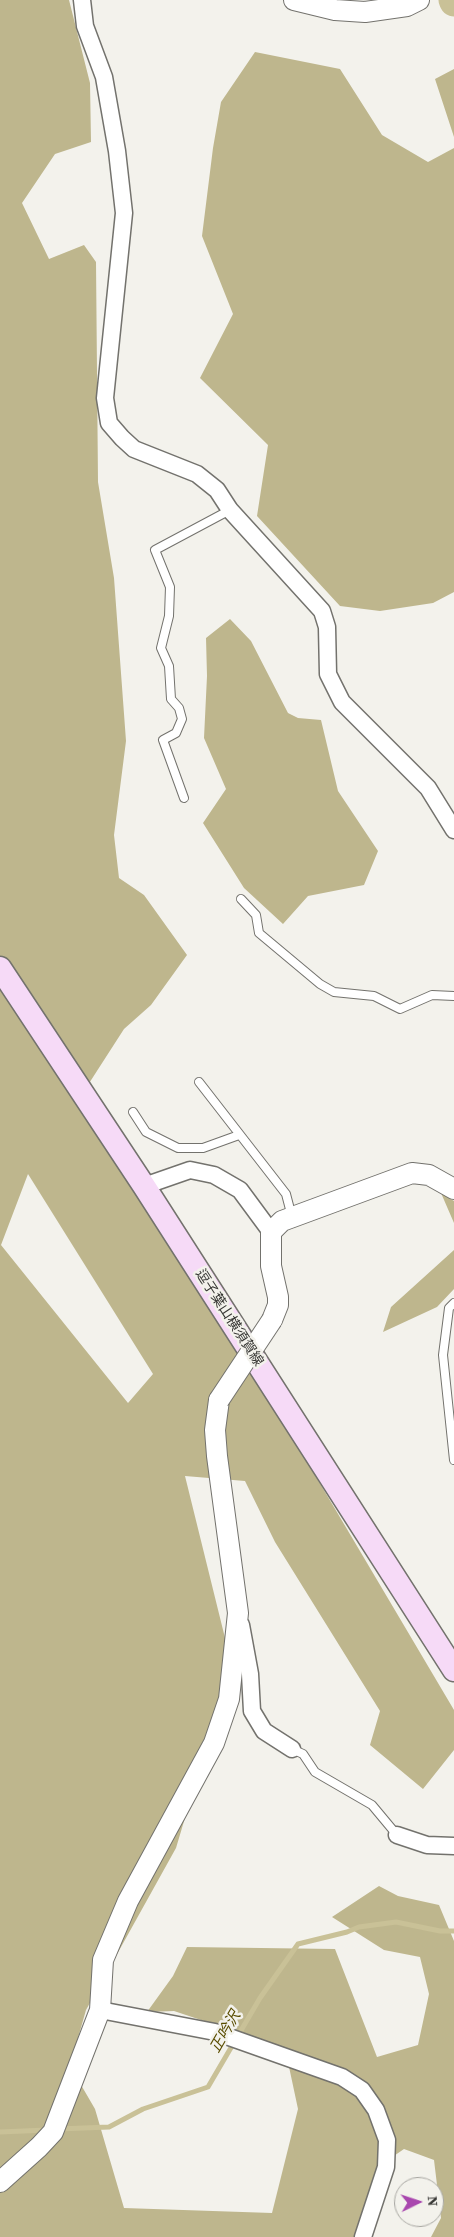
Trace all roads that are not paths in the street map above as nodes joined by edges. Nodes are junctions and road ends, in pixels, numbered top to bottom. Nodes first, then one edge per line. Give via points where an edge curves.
1 (82, 0) edge
2 (294, 0) edge
3 (419, 0) edge
4 (346, 6) edge
5 (230, 510) junction
6 (184, 798) dead end
7 (454, 830) edge
8 (240, 899) dead end
9 (0, 968) edge
10 (454, 996) edge
11 (199, 1082) dead end
12 (133, 1112) dead end
13 (239, 1134) junction
14 (144, 1186) junction
15 (454, 1190) edge
16 (292, 1217) junction
17 (271, 1232) junction
18 (454, 1303) edge
19 (454, 1460) edge
20 (238, 1613) junction
21 (454, 1670) edge
22 (292, 1749) joint
23 (397, 1835) joint
24 (454, 1846) edge
25 (100, 2010) junction
26 (0, 2182) edge
27 (363, 2237) edge

1 - 5 street via 85,26 104,77 118,151 124,213 105,398 109,423 134,449 197,474 216,490
2 - 4 street via 335,10
3 - 4 street via 386,10
5 - 6 lane via 155,550 170,587 169,616 161,648 169,666 171,699 180,708 182,719 176,733 163,740
5 - 7 street via 322,611 328,627 328,674 342,702 428,788
8 - 10 lane via 256,915 259,933 334,992 374,996 400,1009 432,995
9 - 14 main road, 逗子葉山横須賀線
11 - 13 lane
12 - 13 lane via 146,1132 178,1148 203,1148
13 - 16 lane via 286,1194
14 - 17 street via 190,1170 214,1175 240,1190
14 - 21 main road, 逗子葉山横須賀線
15 - 16 street via 429,1175 412,1173
16 - 17 street via 282,1221
17 - 20 street, bridge via 271,1266 278,1305 272,1320 220,1400 215,1430
18 - 19 lane via 449,1308 443,1355
20 - 22 street via 250,1674 252,1711 264,1731
20 - 25 street via 226,1708 214,1743 128,1901 102,1960
22 - 23 lane via 303,1754 315,1772 372,1805
23 - 24 street via 427,1845
25 - 26 street via 53,2132
25 - 27 street via 215,2032 342,2076 362,2090 376,2110 387,2140 386,2166

